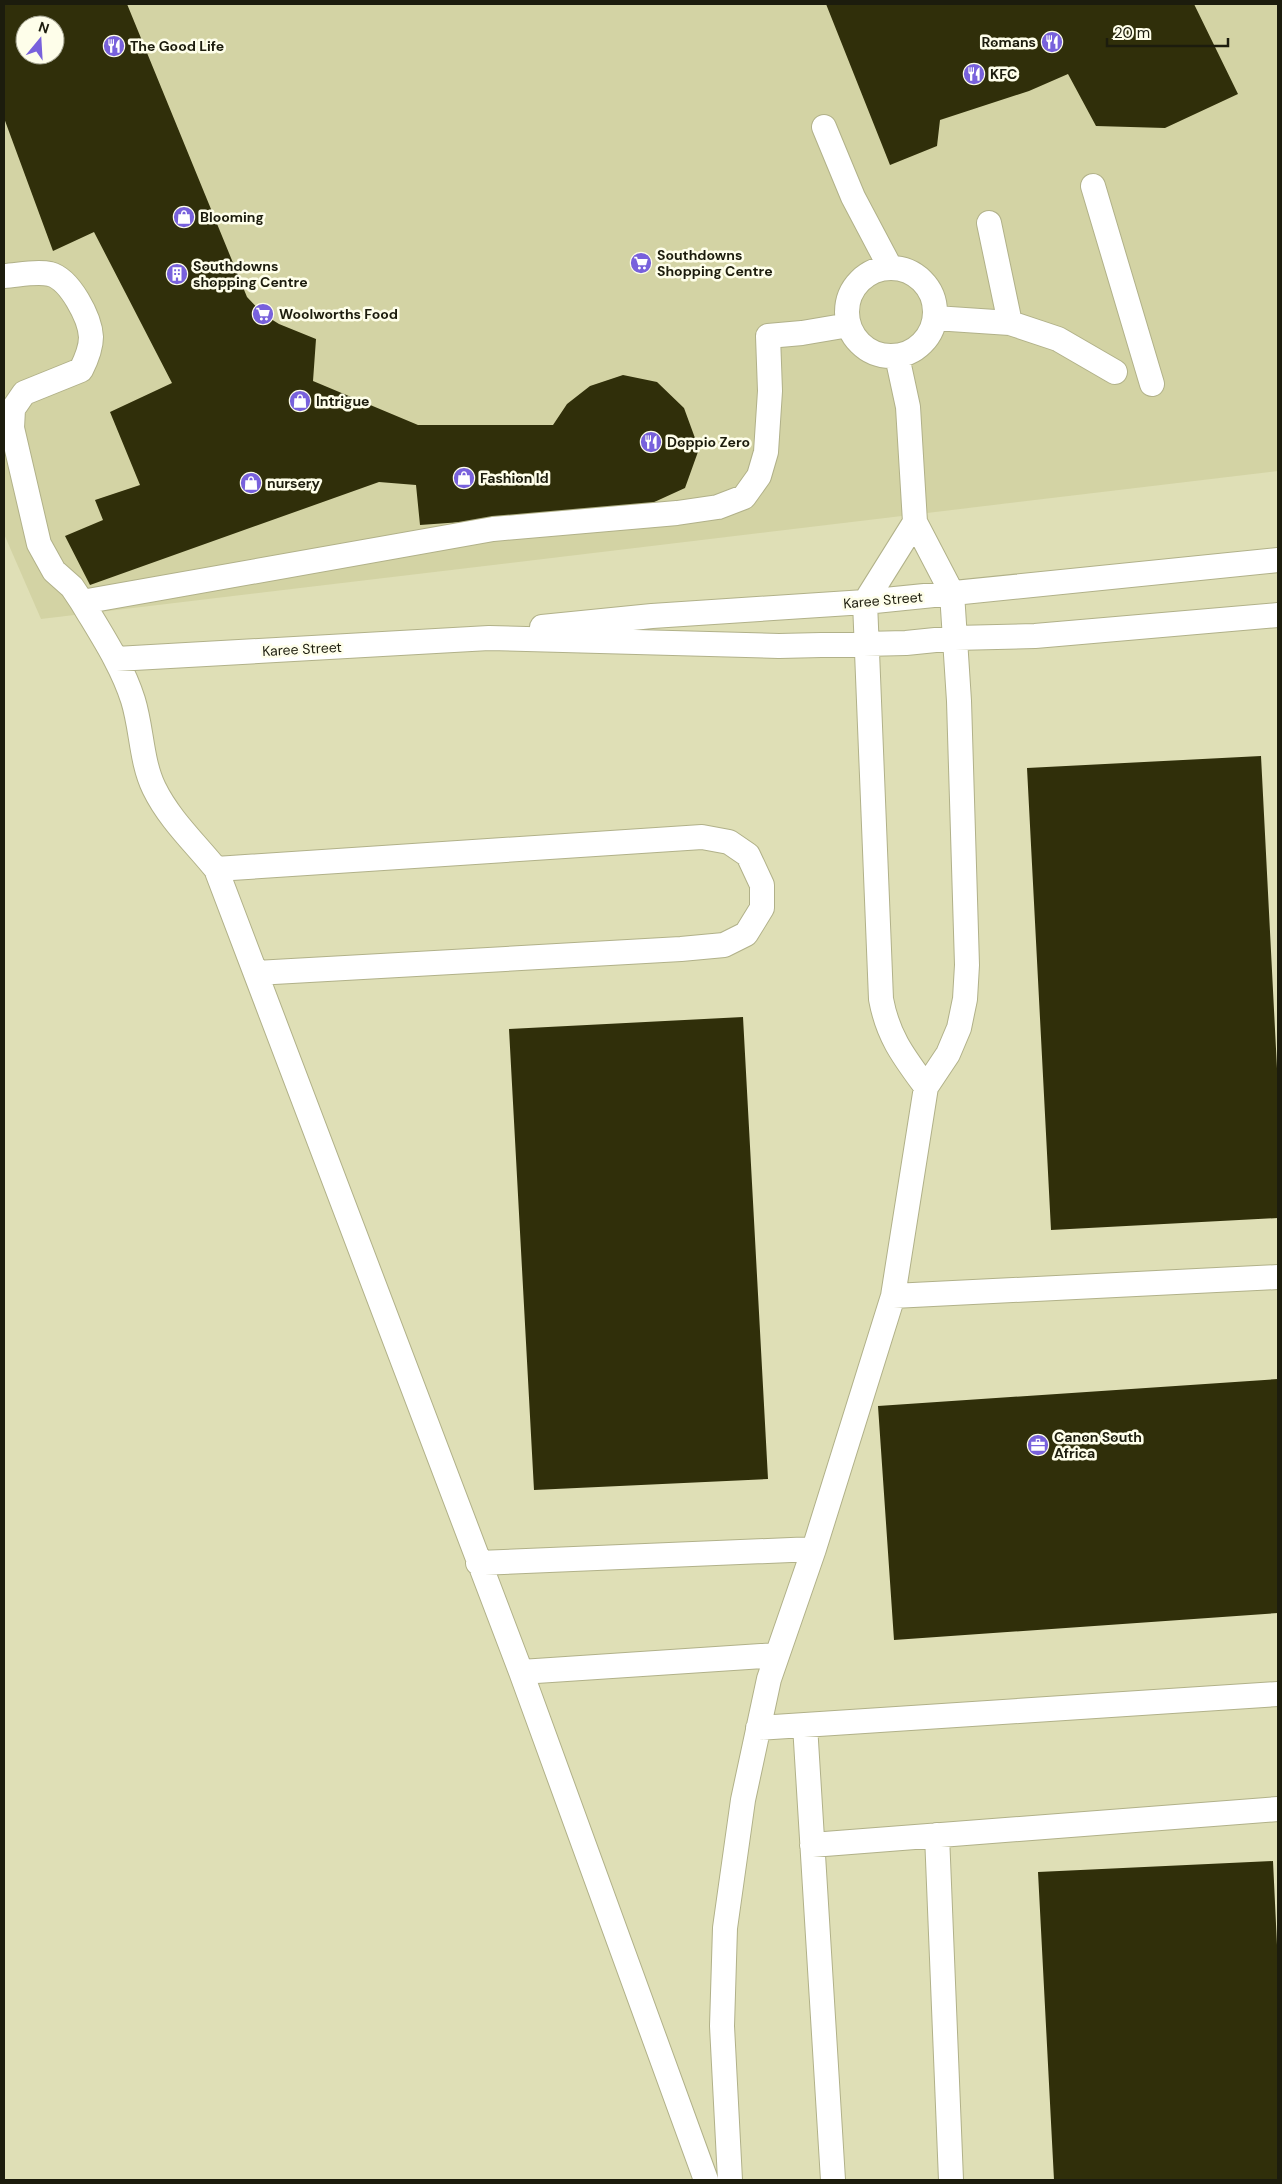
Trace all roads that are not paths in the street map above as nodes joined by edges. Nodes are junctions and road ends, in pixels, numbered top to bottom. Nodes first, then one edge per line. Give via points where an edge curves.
1 (824, 127) dead end
2 (1093, 186) dead end
3 (989, 223) dead end
4 (890, 267) junction
5 (4, 276) edge
6 (935, 318) junction
7 (1010, 323) junction
8 (849, 324) junction
9 (897, 356) junction
10 (1116, 372) dead end
11 (1152, 384) dead end
12 (915, 522) junction
13 (1278, 560) edge
14 (952, 593) junction
15 (82, 602) junction
16 (865, 602) junction
17 (1278, 616) edge
18 (488, 638) junction
19 (955, 638) junction
20 (866, 644) junction
21 (116, 659) junction
22 (216, 869) junction
23 (256, 973) junction
24 (926, 1087) junction
25 (1278, 1277) edge
26 (893, 1296) junction
27 (814, 1549) junction
28 (478, 1562) junction
29 (777, 1655) junction
30 (521, 1672) junction
31 (1278, 1694) edge
32 (805, 1724) junction
33 (758, 1728) junction
34 (1278, 1809) edge
35 (938, 1835) junction
36 (812, 1845) junction
37 (706, 2180) edge
38 (730, 2180) edge
39 (833, 2180) edge
40 (951, 2180) edge

1 - 4 lane via 853,197
2 - 11 lane
3 - 7 lane
4 - 6 lane via 912,273 924,282 935,306
4 - 8 lane via 875,270 855,285 847,303
5 - 15 lane via 52,274 64,282 78,299 91,337 81,370 24,393 13,409 12,428 40,544 54,570
6 - 7 lane
6 - 9 lane via 920,345
7 - 10 lane via 1058,339
8 - 9 lane via 853,335 864,347 887,356
8 - 15 lane via 768,336 770,391 764,460 759,476 744,497 718,507 493,529
9 - 12 lane via 908,407
12 - 14 lane
12 - 16 lane
13 - 14 lane, Karee Street
14 - 16 lane, Karee Street
14 - 19 lane
15 - 21 lane
16 - 18 lane, Karee Street via 604,620 528,629
16 - 20 lane
17 - 19 lane, Karee Street via 1035,636
18 - 20 lane, Karee Street via 779,646
18 - 21 lane, Karee Street
19 - 20 lane, Karee Street
19 - 24 lane via 968,965 959,1028 948,1054
20 - 24 lane via 881,999 897,1048
21 - 22 lane via 133,700 153,786 164,808
22 - 23 lane
22 - 23 lane via 702,838 729,842 748,855 762,884 762,908 746,934 724,945
23 - 28 lane
24 - 26 lane
25 - 26 lane
26 - 27 lane
27 - 28 lane
27 - 29 lane
28 - 30 lane
29 - 30 lane
29 - 33 lane
30 - 37 lane
31 - 32 lane
32 - 33 lane
32 - 36 lane
33 - 38 lane via 743,1800 725,1928 722,2026
34 - 35 lane
35 - 36 lane
35 - 40 lane
36 - 39 lane

